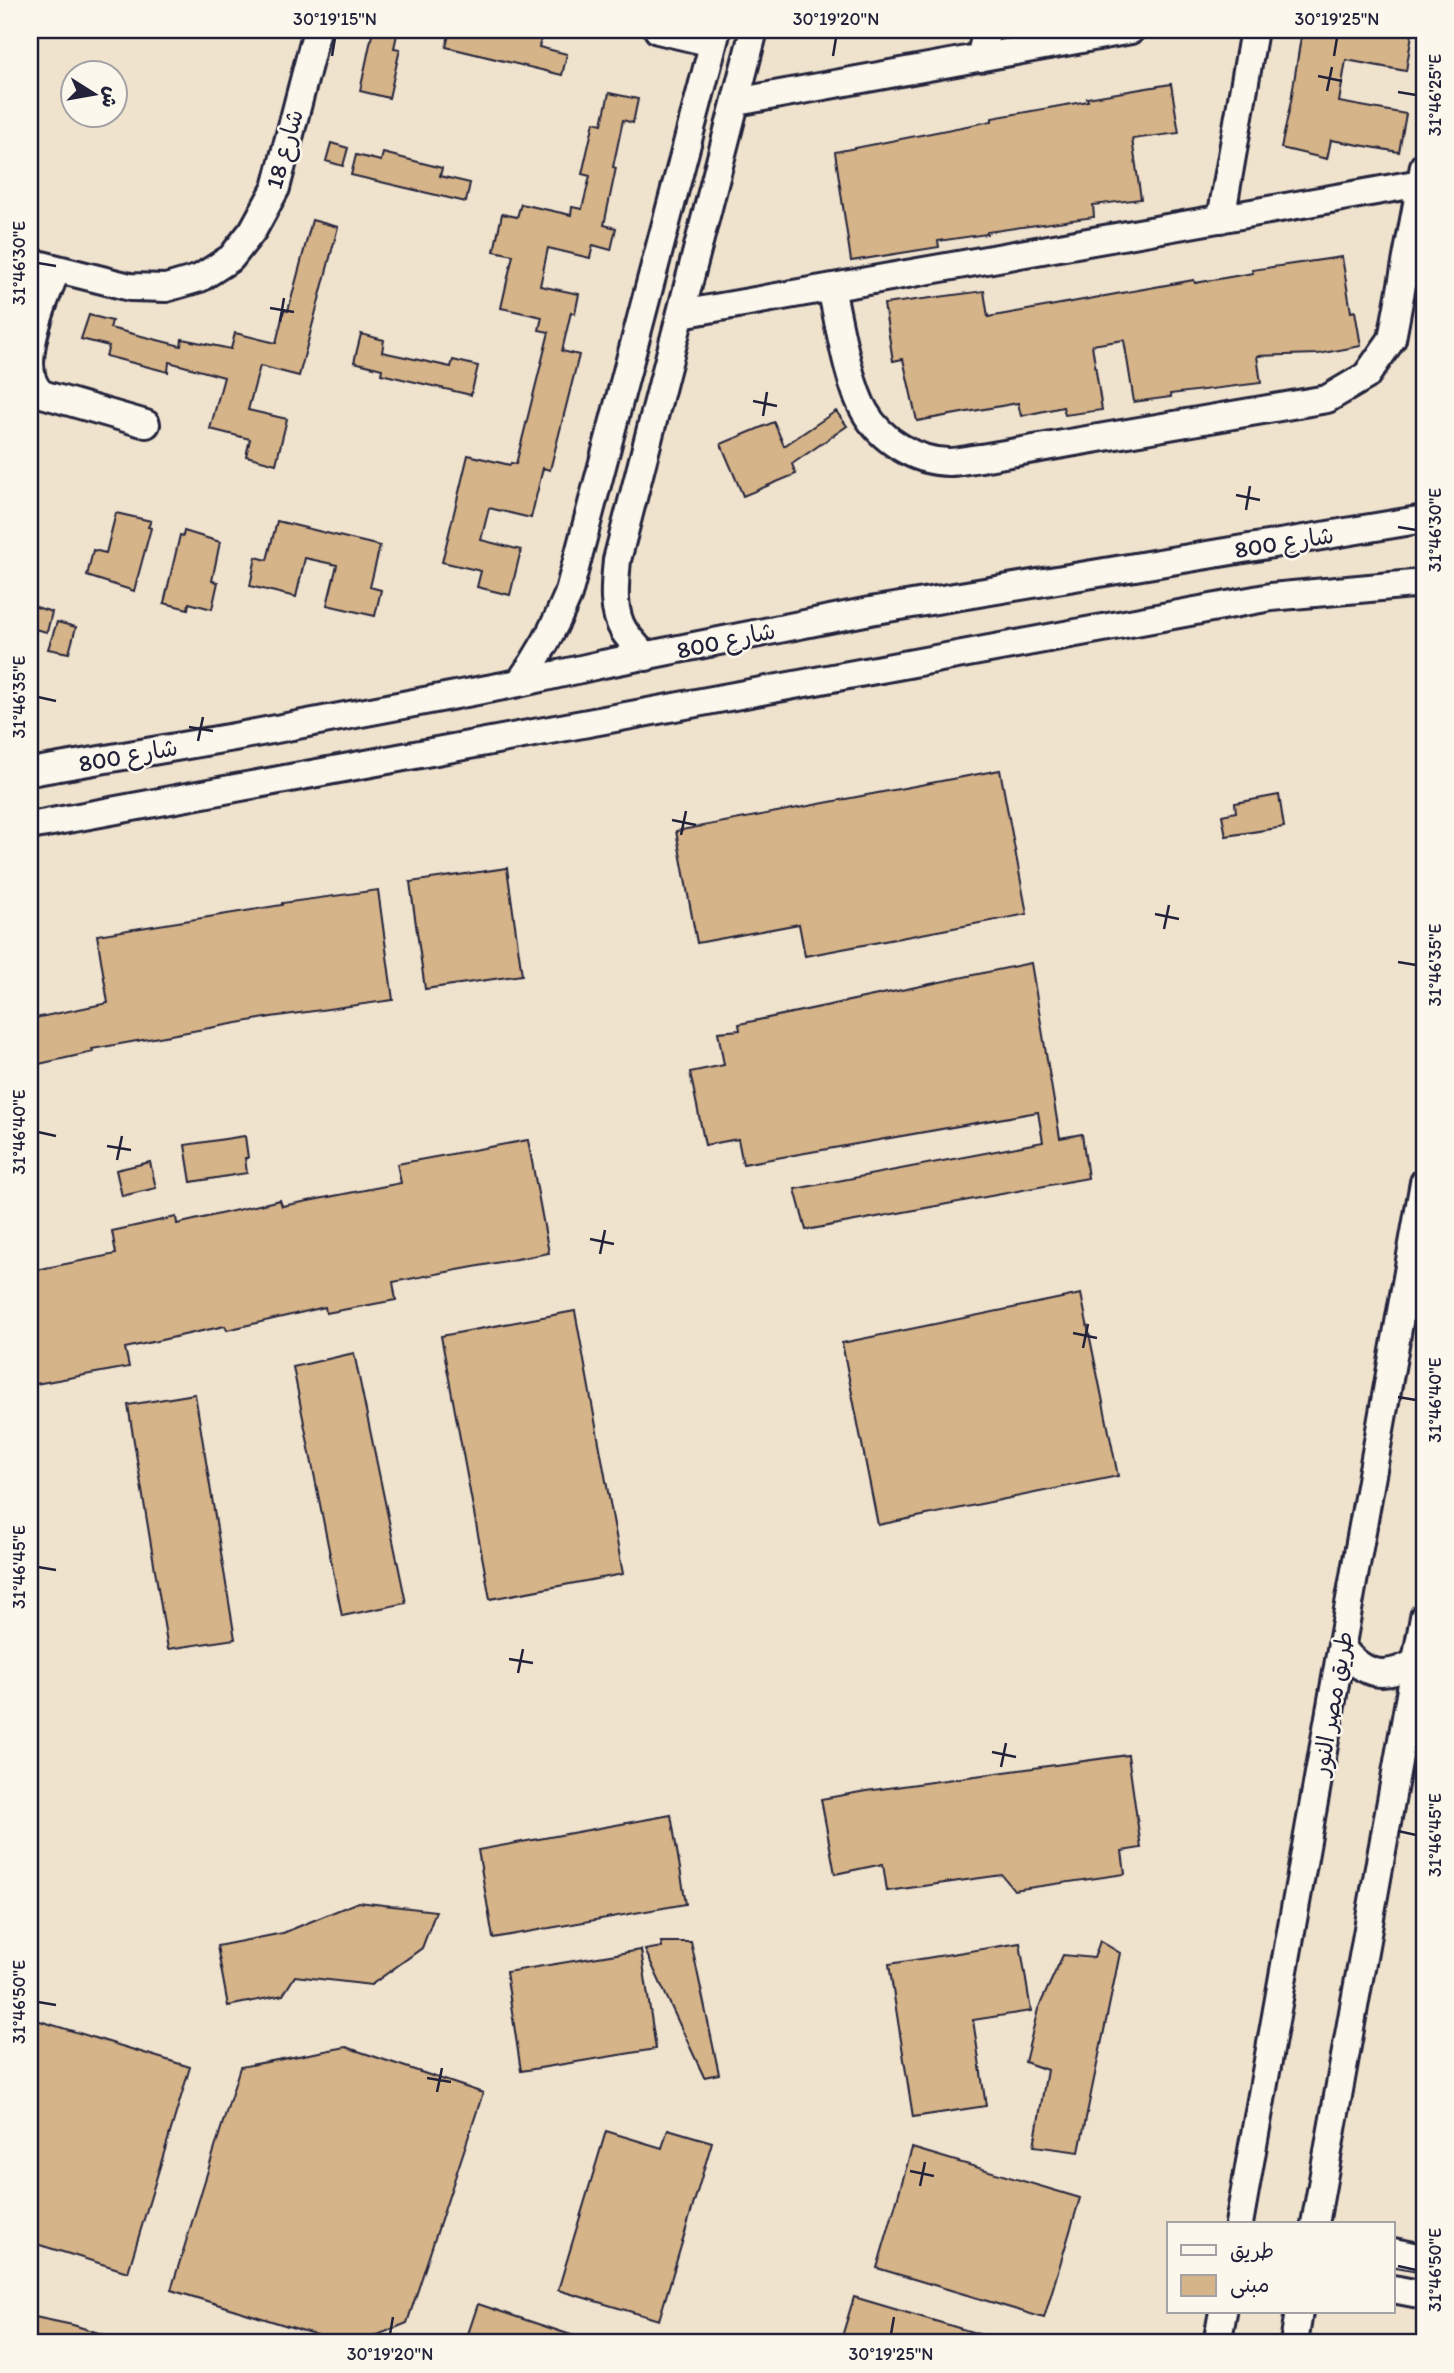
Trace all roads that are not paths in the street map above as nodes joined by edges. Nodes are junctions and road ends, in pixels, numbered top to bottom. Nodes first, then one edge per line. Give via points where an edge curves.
1 (317, 30) edge
2 (658, 30) edge
3 (754, 30) edge
4 (987, 30) edge
5 (1130, 30) edge
6 (1254, 30) edge
7 (715, 36) edge
8 (980, 58) junction
9 (736, 102) junction
10 (1423, 175) edge
11 (1221, 219) junction
12 (30, 262) edge
13 (57, 269) junction
14 (831, 288) junction
15 (681, 314) junction
16 (146, 424) dead end
17 (1424, 519) edge
18 (1424, 583) edge
19 (646, 657) junction
20 (519, 684) junction
21 (30, 772) edge
22 (30, 826) edge
23 (1424, 1182) edge
24 (1424, 1617) edge
25 (1342, 1648) junction
26 (1416, 1662) junction
27 (1239, 2222) edge
28 (1315, 2222) edge
29 (1394, 2252) edge
30 (1424, 2258) edge
31 (1394, 2289) edge
32 (1424, 2293) edge
33 (1223, 2314) edge
34 (1299, 2314) edge
35 (1217, 2343) edge
36 (1294, 2343) edge

1 - 13 street, شارع 18 via 276,188 231,258 201,278 166,288 130,287
2 - 7 street
3 - 9 street
4 - 8 street
5 - 8 street
6 - 11 street
7 - 20 street via 568,595 539,656
8 - 9 street
9 - 15 street
10 - 11 street
10 - 14 street via 1392,339 1366,376 1327,399 981,458 947,462 915,455 886,438 864,412
11 - 14 street
12 - 13 street, شارع 18
13 - 16 street via 31,348 34,387 42,394
14 - 15 street
15 - 19 street via 617,560 613,596 623,630
17 - 19 street, شارع 800 via 870,611
18 - 22 street via 1271,597
19 - 20 street, شارع 800
20 - 21 street, شارع 800
23 - 25 street, طريق مصر النور
24 - 26 street
25 - 26 street via 1367,1670 1384,1674
25 - 27 street, طريق مصر النور
26 - 28 street
29 - 30 street
31 - 32 street
33 - 35 street
34 - 36 street

